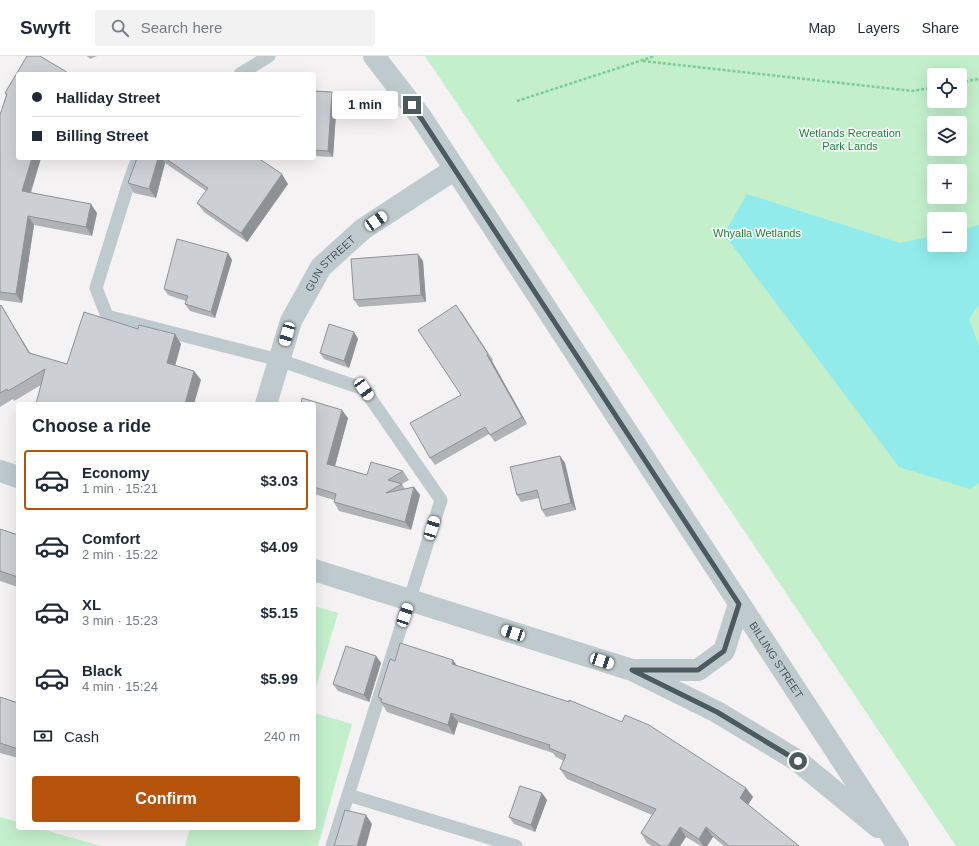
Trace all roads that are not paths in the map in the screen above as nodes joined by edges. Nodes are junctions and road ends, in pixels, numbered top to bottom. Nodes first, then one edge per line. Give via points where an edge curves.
1 (269, 56) edge
2 (374, 56) edge
3 (243, 72) edge
4 (137, 160) edge
5 (455, 169) junction
6 (279, 360) junction
7 (267, 402) edge
8 (0, 471) edge
9 (16, 476) edge
10 (316, 571) edge
11 (410, 600) junction
12 (739, 604) junction
13 (632, 670) junction
14 (348, 795) junction
15 (896, 843) edge
16 (332, 846) edge
17 (516, 846) edge

1 - 3 lane
2 - 5 street, BILLING STREET via 421,118
4 - 6 lane via 96,288 107,316
5 - 6 street, GUN STREET via 363,229 321,266 291,321
5 - 12 street, BILLING STREET
6 - 7 street, GUN STREET
6 - 11 lane via 364,389 441,500
8 - 9 street
10 - 11 street
11 - 13 street
11 - 14 lane
12 - 13 street via 724,651 698,670
12 - 15 street, BILLING STREET
13 - 15 street via 717,712 798,761
14 - 16 lane
14 - 17 lane

